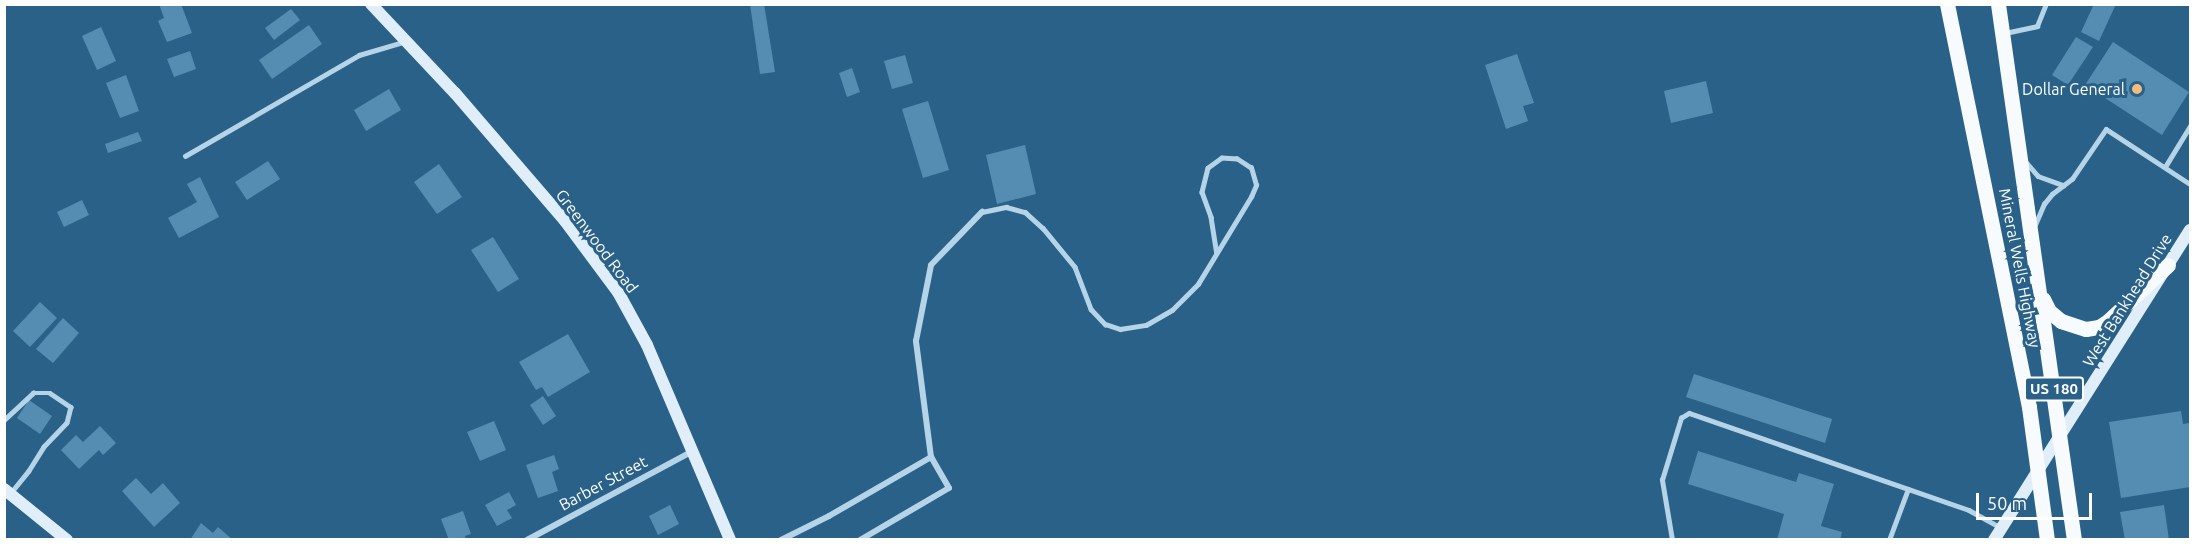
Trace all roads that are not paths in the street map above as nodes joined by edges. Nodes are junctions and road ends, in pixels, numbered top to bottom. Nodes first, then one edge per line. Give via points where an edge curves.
1 (371, 4) edge
2 (1947, 4) edge
3 (1998, 4) edge
4 (2046, 4) edge
5 (2002, 34) junction
6 (406, 41) junction
7 (2190, 126) edge
8 (2019, 150) junction
9 (185, 156) dead end
10 (2164, 167) junction
11 (2190, 184) edge
12 (2063, 185) junction
13 (982, 212) joint
14 (2190, 230) edge
15 (2032, 239) junction
16 (1217, 253) junction
17 (2168, 265) junction
18 (2041, 295) junction
19 (4, 420) edge
20 (2061, 437) junction
21 (693, 451) junction
22 (931, 457) junction
23 (2038, 472) junction
24 (1908, 489) junction
25 (8, 491) edge
26 (2001, 528) junction
27 (67, 540) edge
28 (527, 540) edge
29 (730, 540) edge
30 (781, 540) edge
31 (860, 540) edge
32 (1672, 540) edge
33 (1889, 540) edge
34 (1994, 540) edge
35 (2047, 540) edge
36 (2074, 540) edge

1 - 6 street, Greenwood Road
2 - 23 main road, Mineral Wells Highway / US 180 via 2007,291
3 - 5 main road, Mineral Wells Highway / US 180
4 - 5 lane via 2037,26
5 - 8 main road, Mineral Wells Highway / US 180
6 - 9 lane via 359,55
6 - 21 street, Greenwood Road via 565,221 618,292 647,345
7 - 10 lane
8 - 12 lane via 2038,176
8 - 15 main road, Mineral Wells Highway / US 180
10 - 11 lane
10 - 12 lane via 2106,129 2072,179
12 - 15 lane via 2044,204
13 - 16 lane via 1006,207 1025,212 1075,267 1091,309 1105,324 1120,329 1146,325 1172,310 1198,284
13 - 22 street via 930,265 916,341
14 - 17 street, West Bankhead Drive
15 - 18 main road, Mineral Wells Highway / US 180
16 - 16 lane via 1256,185 1251,168 1237,159 1222,158 1208,168 1202,192
17 - 18 main road via 2098,327 2086,329 2061,321 2049,311
17 - 20 street, West Bankhead Drive
18 - 20 main road, Mineral Wells Highway / US 180
19 - 25 lane via 33,393 50,393 71,407 67,423
20 - 23 street, West Bankhead Drive
20 - 36 main road, Mineral Wells Highway / US 180
21 - 28 street, Barber Street
21 - 29 street, Greenwood Road
22 - 30 street
22 - 31 street via 949,488
23 - 26 street, West Bankhead Drive
23 - 35 main road, Mineral Wells Highway / US 180
24 - 26 lane via 1969,510
24 - 32 lane via 1689,413 1682,418 1662,480
24 - 33 lane
25 - 27 street
26 - 34 street, West Bankhead Drive

